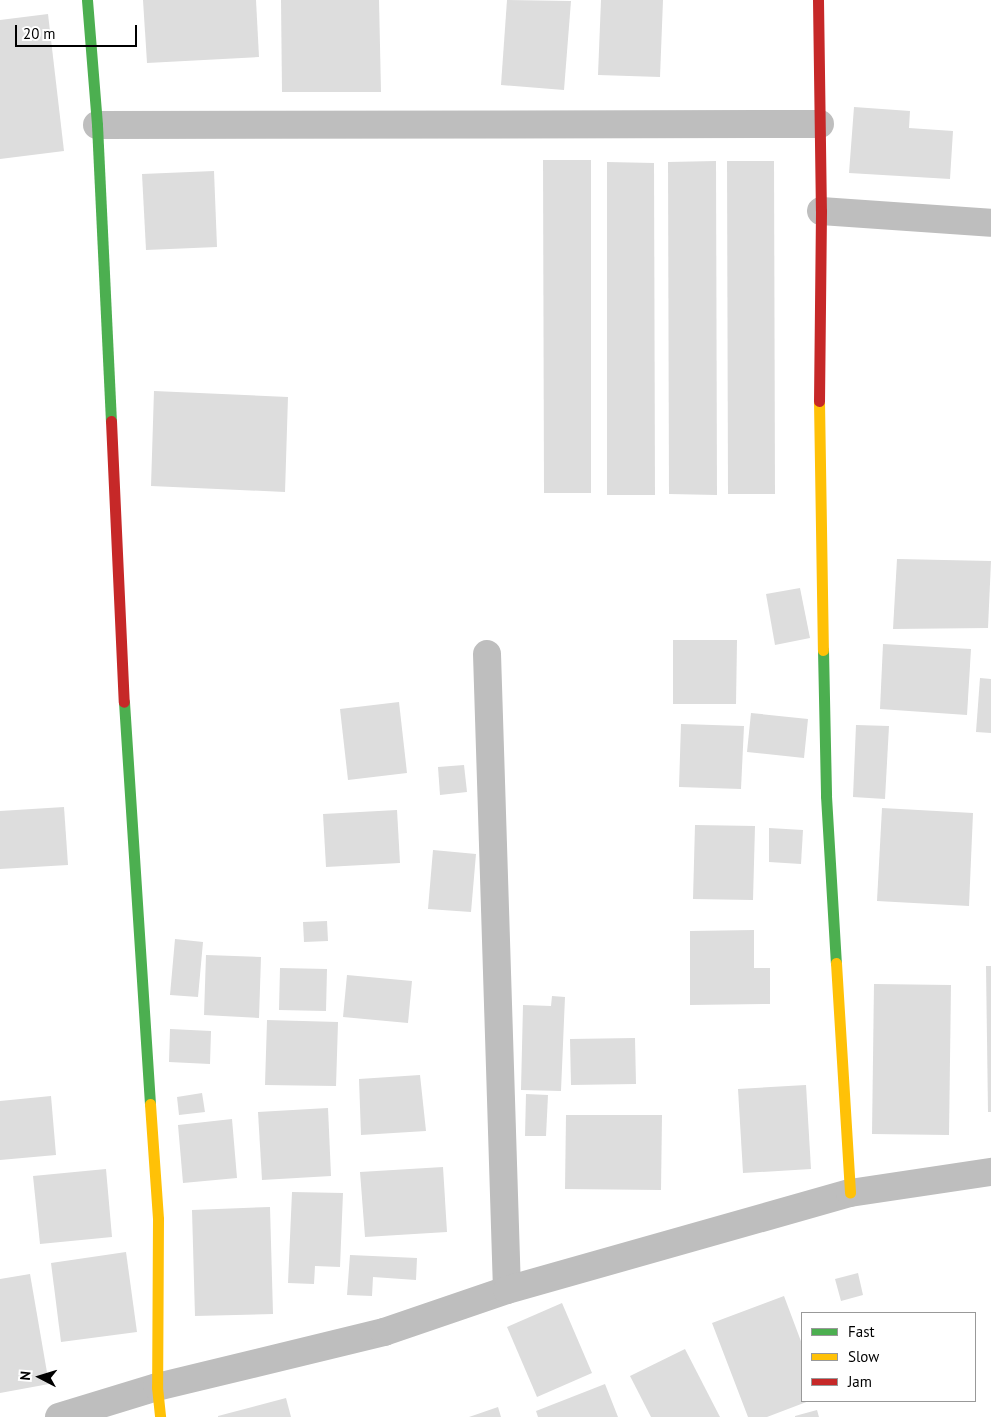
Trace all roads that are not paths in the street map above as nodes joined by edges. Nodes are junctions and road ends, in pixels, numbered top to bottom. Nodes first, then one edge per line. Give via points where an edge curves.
1 (87, 0) edge
2 (818, 0) edge
3 (820, 124) junction
4 (97, 125) junction
5 (822, 211) junction
6 (991, 223) edge
7 (487, 654) dead end
8 (991, 1172) edge
9 (850, 1193) junction
10 (507, 1290) junction
11 (157, 1386) junction
12 (59, 1417) edge
13 (160, 1417) edge

1 - 4 street
2 - 3 street
3 - 4 street
3 - 5 street
4 - 11 street via 126,737 158,1219
5 - 6 street
5 - 9 street via 818,451 826,796
7 - 10 street
8 - 9 street
9 - 10 street
10 - 11 street via 384,1332
11 - 12 street
11 - 13 street

